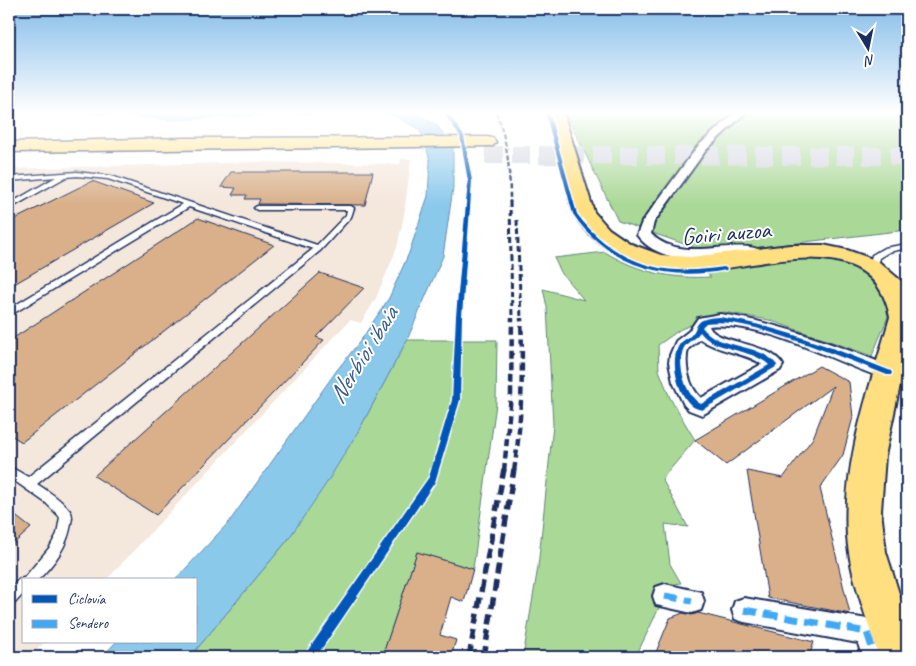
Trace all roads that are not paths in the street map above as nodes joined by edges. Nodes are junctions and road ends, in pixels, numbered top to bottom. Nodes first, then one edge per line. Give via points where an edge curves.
1 (190, 143) edge
2 (197, 143) edge
3 (563, 143) edge
4 (707, 143) edge
5 (9, 147) edge
6 (412, 148) junction
7 (478, 148) tunnel mouth
8 (9, 156) edge
9 (64, 174) junction
10 (9, 179) edge
11 (189, 204) junction
12 (9, 207) edge
13 (257, 208) dead end
14 (907, 246) edge
15 (318, 248) junction
16 (761, 256) junction
17 (873, 268) junction
18 (9, 314) edge
19 (699, 327) junction
20 (889, 373) junction
21 (9, 471) edge
22 (28, 484) junction
23 (31, 578) edge
24 (22, 586) edge
25 (665, 596) dead end
26 (9, 599) edge
27 (692, 601) dead end
28 (744, 610) dead end
29 (875, 657) edge
30 (900, 657) edge

1 - 5 highway
2 - 6 highway
3 - 16 main road, Goiri auzoa via 584,213 603,236 620,247 651,261 674,264 696,265
4 - 16 street via 648,222 644,235 663,250 678,254 750,250
6 - 7 highway
6 - 8 highway
9 - 10 lane
9 - 11 lane via 109,177
9 - 12 lane
11 - 15 lane
11 - 18 lane
13 - 15 lane via 351,208 349,216
14 - 17 lane via 875,256
15 - 22 lane
16 - 17 main road, Goiri auzoa via 806,251 840,255
17 - 20 main road, Goiri auzoa via 896,289 902,304 903,318
19 - 19 street via 678,351 681,381 694,405 702,407 774,365 746,349 707,337
19 - 20 street via 703,322 713,320 791,336
20 - 30 main road, Goiri auzoa via 864,490 865,538
21 - 22 lane
22 - 23 lane via 60,506 66,515 66,527 60,543
24 - 26 lane
25 - 27 street
28 - 29 street via 867,632

